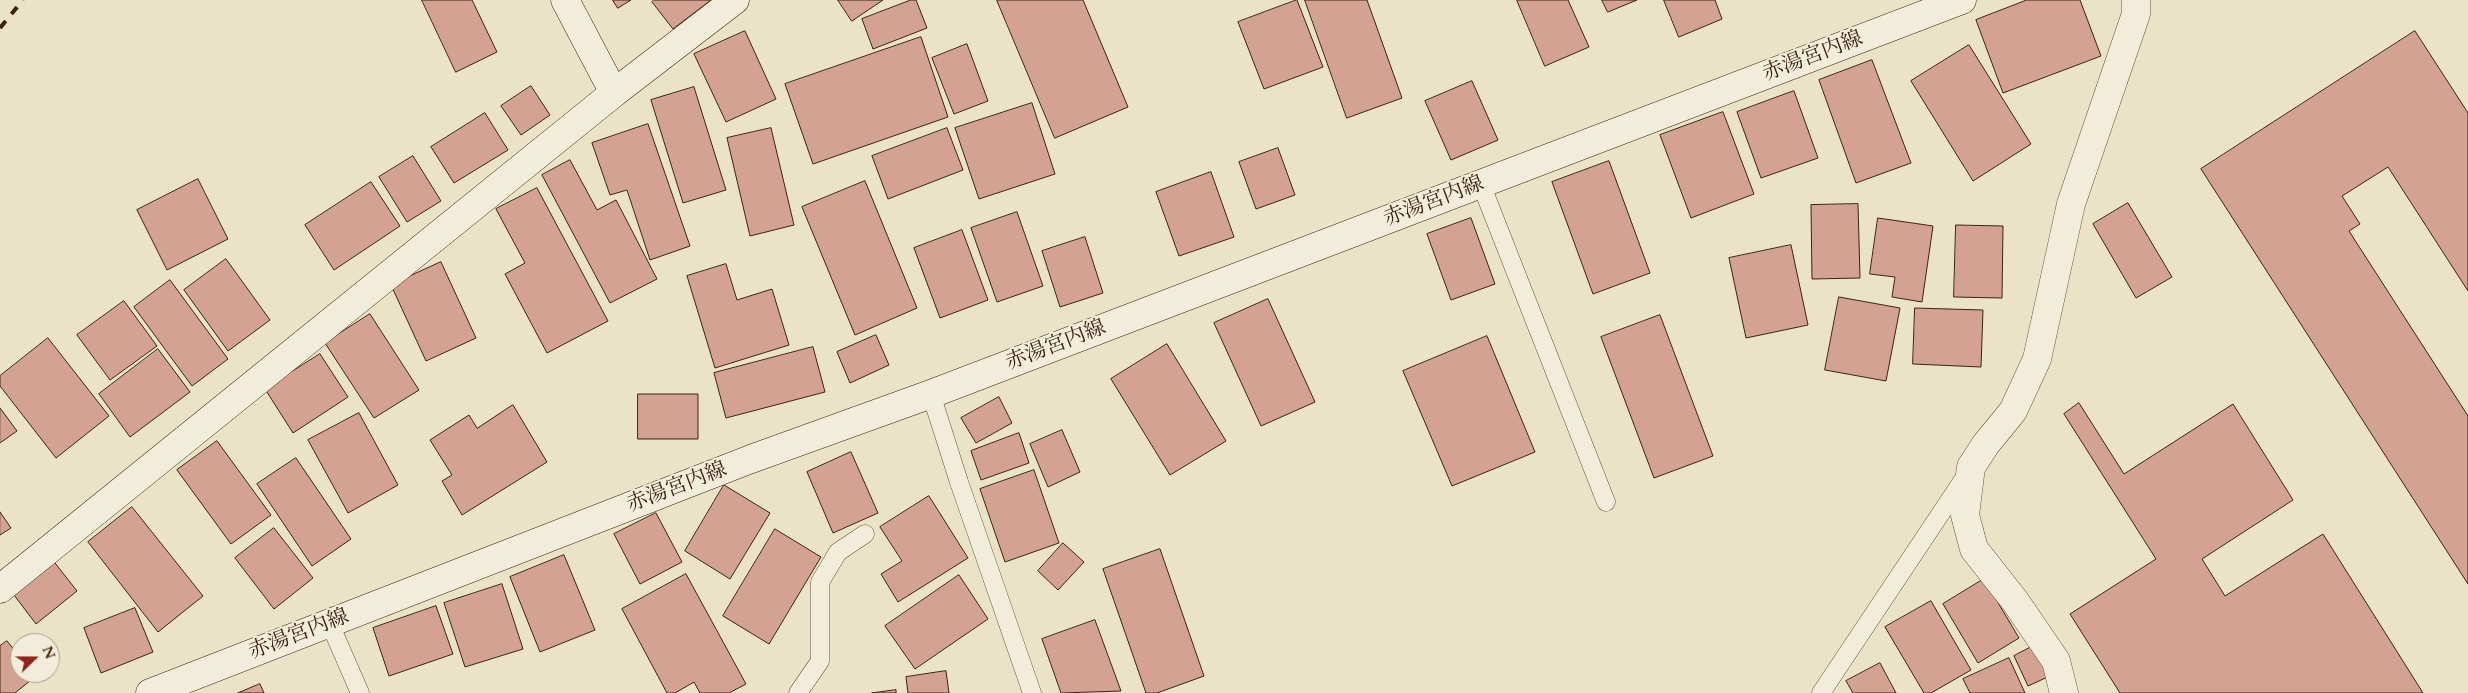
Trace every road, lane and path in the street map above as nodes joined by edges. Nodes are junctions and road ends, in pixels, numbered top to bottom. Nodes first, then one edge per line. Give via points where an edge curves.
1 (565, 0) edge
2 (734, 0) edge
3 (1962, 0) edge
4 (2136, 0) edge
5 (614, 93) junction
6 (1481, 184) junction
7 (931, 394) junction
8 (1971, 467) junction
9 (1606, 502) dead end
10 (865, 534) dead end
11 (0, 589) edge
12 (330, 624) junction
13 (150, 693) edge
14 (360, 693) edge
15 (798, 693) edge
16 (1032, 693) edge
17 (1821, 693) edge
18 (2064, 693) edge

1 - 5 main road
2 - 5 main road
3 - 6 main road, 赤湯宮内線
4 - 8 main road via 2136,14 2071,204 2037,359 2013,410
5 - 11 main road
6 - 7 main road, 赤湯宮内線
6 - 9 lane
7 - 12 main road, 赤湯宮内線 via 751,459
7 - 16 lane
8 - 17 lane
8 - 18 main road via 1965,515 1974,549 2056,661
10 - 15 lane via 838,552 820,582 820,661
12 - 13 main road, 赤湯宮内線
12 - 14 lane

